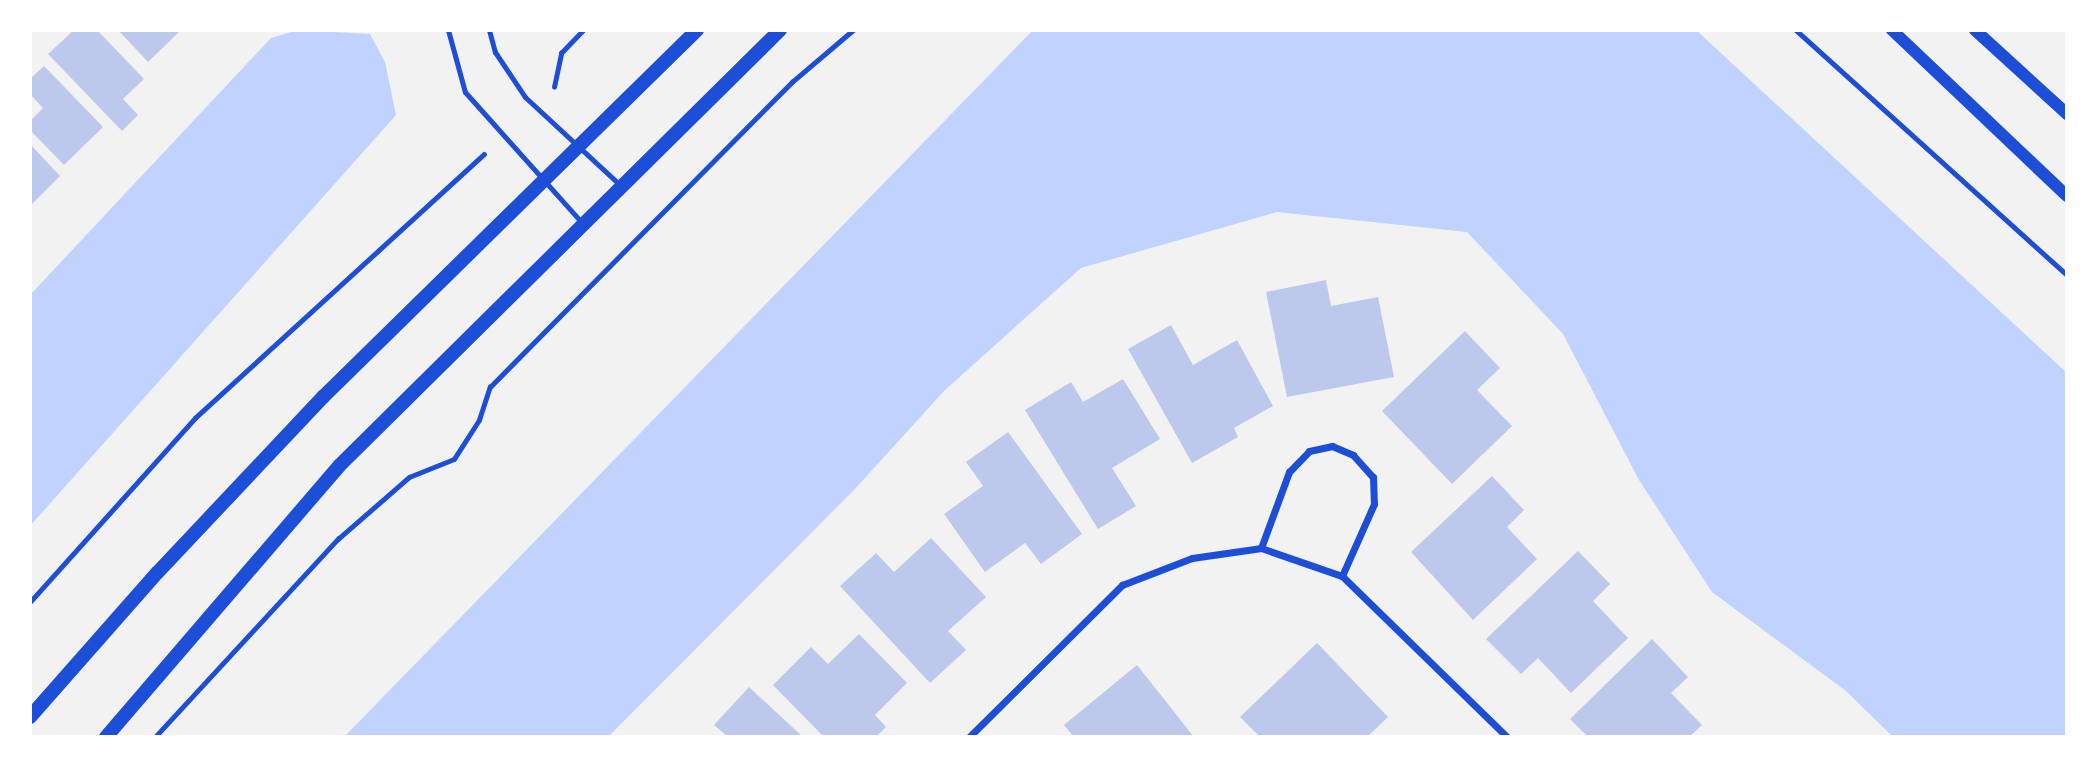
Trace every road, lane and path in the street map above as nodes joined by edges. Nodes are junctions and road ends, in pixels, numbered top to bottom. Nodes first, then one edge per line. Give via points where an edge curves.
1 (448, 30) edge
2 (489, 30) edge
3 (583, 30) edge
4 (697, 30) edge
5 (780, 30) edge
6 (853, 30) edge
7 (1796, 30) edge
8 (1892, 30) edge
9 (1975, 30) edge
10 (554, 87) dead end
11 (2067, 114) edge
12 (578, 147) junction
13 (484, 154) dead end
14 (543, 181) junction
15 (623, 187) junction
16 (2067, 196) edge
17 (584, 226) junction
18 (2067, 275) edge
19 (1261, 548) junction
20 (1342, 576) junction
21 (30, 602) edge
22 (30, 717) edge
23 (106, 737) edge
24 (155, 737) edge
25 (968, 737) edge
26 (1507, 737) edge

1 - 14 lane via 465,92
2 - 12 lane via 495,51 525,97
3 - 10 path via 561,53
4 - 12 main road
5 - 15 main road
6 - 24 path via 792,82 490,387 480,420 454,458 409,477 338,539
7 - 18 path
8 - 16 street
9 - 11 street
12 - 14 main road
12 - 15 lane
13 - 21 path via 195,418
14 - 17 lane
14 - 22 main road via 323,397
15 - 17 main road
17 - 23 main road via 339,466
19 - 20 street
19 - 20 street via 1289,471 1309,451 1332,446 1353,454 1373,477 1374,503
19 - 25 street via 1192,558 1122,585
20 - 26 street

